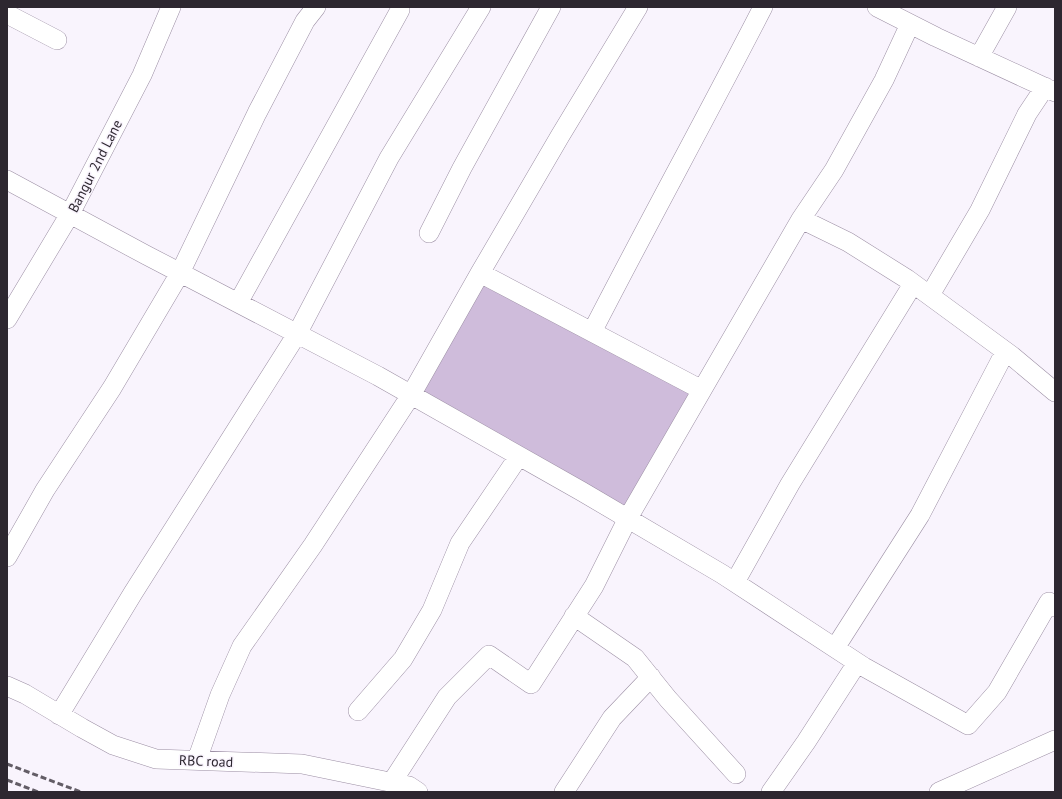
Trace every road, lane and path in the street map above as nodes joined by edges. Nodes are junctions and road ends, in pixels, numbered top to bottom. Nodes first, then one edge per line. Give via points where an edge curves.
1 (171, 7) edge
2 (316, 7) edge
3 (482, 7) edge
4 (551, 7) edge
5 (638, 7) edge
6 (763, 7) edge
7 (877, 7) edge
8 (1007, 7) edge
9 (400, 10) dead end
10 (7, 14) edge
11 (910, 24) junction
12 (57, 40) dead end
13 (979, 57) junction
14 (1050, 89) edge
15 (7, 180) edge
16 (70, 214) junction
17 (801, 219) junction
18 (429, 233) dead end
19 (180, 273) junction
20 (480, 273) junction
21 (913, 284) junction
22 (930, 295) junction
23 (238, 304) junction
24 (7, 319) edge
25 (592, 332) junction
26 (297, 334) junction
27 (1006, 352) junction
28 (1054, 388) edge
29 (702, 390) junction
30 (411, 395) junction
31 (520, 456) junction
32 (628, 518) junction
33 (7, 557) edge
34 (735, 582) junction
35 (1053, 600) edge
36 (574, 616) junction
37 (835, 648) junction
38 (858, 663) junction
39 (650, 678) junction
40 (7, 686) edge
41 (358, 712) dead end
42 (59, 715) junction
43 (1055, 740) edge
44 (197, 760) junction
45 (736, 774) dead end
46 (392, 782) junction
47 (418, 792) edge
48 (564, 792) edge
49 (771, 792) edge
50 (939, 792) edge

1 - 16 street, Bangur 2nd Lane via 142,74
2 - 19 street via 305,21 257,113
3 - 26 street via 389,158
4 - 18 street
5 - 20 street
6 - 25 street
7 - 11 street
8 - 13 street
9 - 23 street
10 - 12 street
11 - 13 street
11 - 17 street via 884,80 834,170
13 - 14 street
14 - 22 street via 1027,114 980,210
15 - 16 street
16 - 19 street
16 - 24 street, Bangur 2nd Lane
17 - 21 street via 848,242
17 - 29 street
19 - 23 street
19 - 33 street via 112,388 45,490
20 - 25 street
20 - 30 street
21 - 22 street
21 - 34 street via 790,484
22 - 27 street
23 - 26 street
25 - 29 street
26 - 30 street
26 - 42 street
27 - 28 street
27 - 37 street via 920,515
29 - 32 street
30 - 31 street
30 - 44 street via 313,545 242,646 220,695
31 - 32 street
31 - 41 street via 460,543 432,610 403,659
32 - 34 street
32 - 36 street via 594,586
34 - 37 street
35 - 38 street via 997,692 968,725
36 - 39 street via 635,658
36 - 46 street via 531,684 489,655 447,697
37 - 38 street
38 - 49 street
39 - 45 street
39 - 48 street via 612,718
40 - 42 street, RBC road
42 - 44 street, RBC road via 113,745 156,759
43 - 50 street
44 - 46 street, RBC road via 302,764
46 - 47 street, RBC road via 409,786

